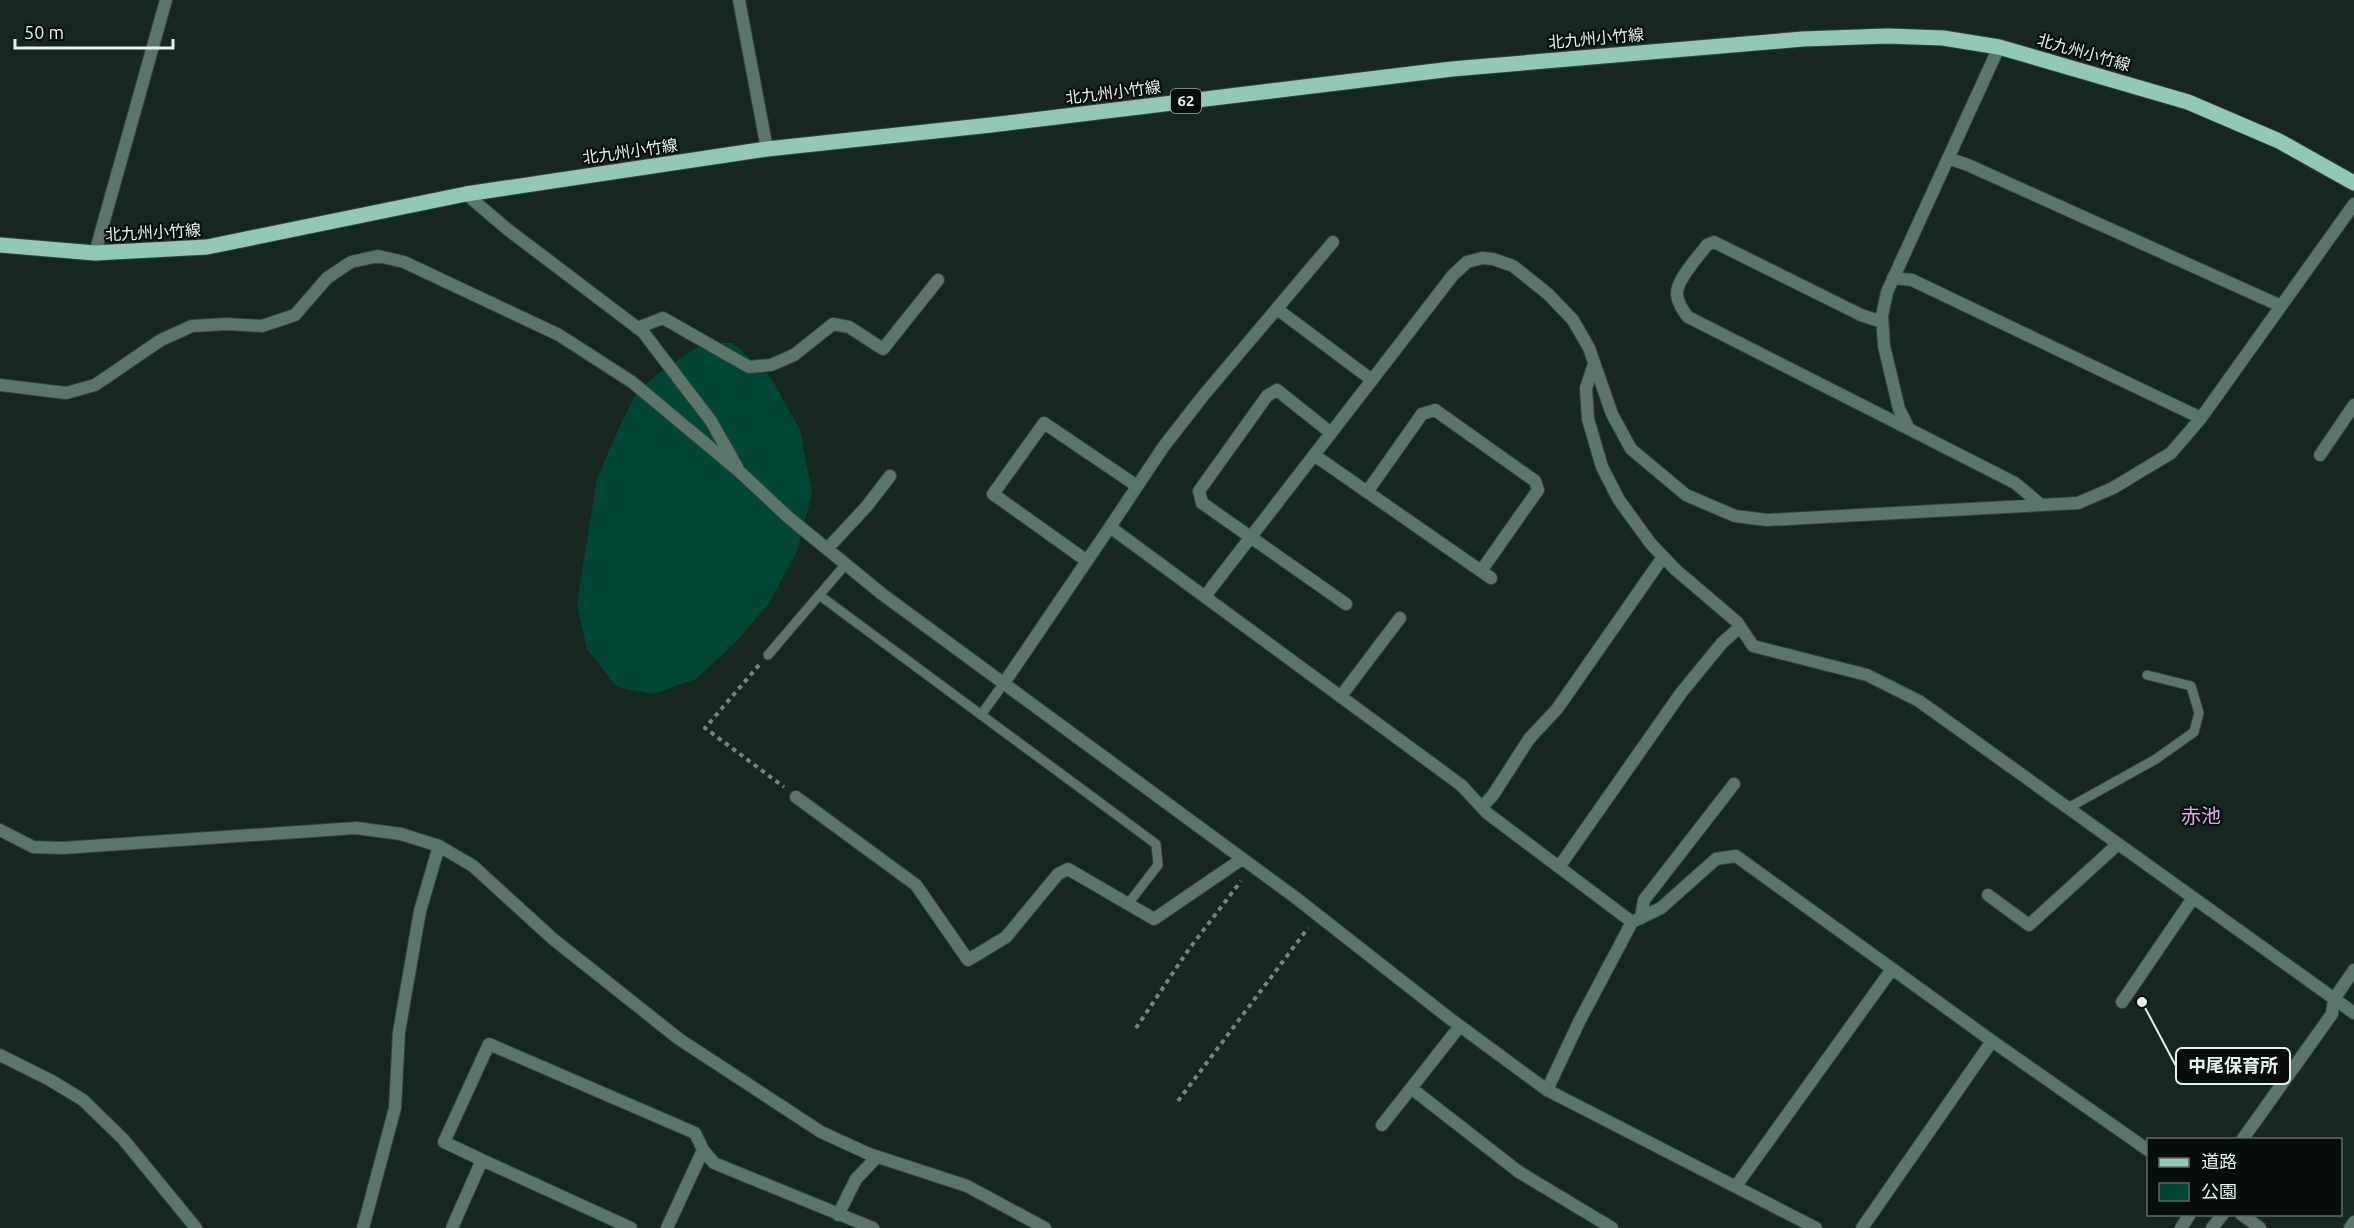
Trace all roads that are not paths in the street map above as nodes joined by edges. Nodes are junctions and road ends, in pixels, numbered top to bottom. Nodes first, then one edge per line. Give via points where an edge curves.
1 (166, 0) edge
2 (739, 0) edge
3 (1999, 47) junction
4 (767, 149) junction
5 (1948, 158) junction
6 (2354, 183) edge
7 (466, 194) junction
8 (2354, 204) edge
9 (1333, 242) dead end
10 (0, 244) edge
11 (95, 253) junction
12 (1893, 278) junction
13 (938, 280) dead end
14 (2281, 306) junction
15 (1277, 309) junction
16 (1882, 322) junction
17 (638, 328) junction
18 (1594, 364) junction
19 (1372, 380) junction
20 (0, 385) edge
21 (2354, 405) edge
22 (2200, 418) junction
23 (1909, 429) junction
24 (1331, 433) junction
25 (1314, 455) junction
26 (2320, 455) dead end
27 (741, 473) junction
28 (890, 476) dead end
29 (1137, 486) junction
30 (1367, 492) junction
31 (2040, 504) junction
32 (1110, 527) junction
33 (1251, 536) junction
34 (827, 549) junction
35 (1663, 557) junction
36 (1087, 561) junction
37 (845, 565) junction
38 (819, 595) junction
39 (1206, 595) junction
40 (1346, 604) dead end
41 (1400, 618) dead end
42 (1740, 627) junction
43 (768, 655) road end
44 (2147, 675) dead end
45 (1004, 683) junction
46 (1341, 696) junction
47 (981, 715) junction
48 (1734, 784) dead end
49 (796, 797) road end
50 (1482, 807) junction
51 (2068, 808) junction
52 (0, 830) edge
53 (2118, 844) junction
54 (439, 846) junction
55 (1242, 858) junction
56 (1559, 867) junction
57 (1988, 895) dead end
58 (2193, 898) junction
59 (1128, 904) junction
60 (1637, 920) junction
61 (1892, 969) junction
62 (2354, 970) edge
63 (2334, 999) junction
64 (2122, 1002) dead end
65 (2354, 1013) edge
66 (1460, 1026) junction
67 (1992, 1041) junction
68 (0, 1055) edge
69 (1411, 1088) junction
70 (1547, 1090) junction
71 (1382, 1125) dead end
72 (2243, 1138) edge
73 (2147, 1149) edge
74 (702, 1150) junction
75 (877, 1157) junction
76 (482, 1160) junction
77 (1736, 1186) junction
78 (838, 1215) junction
79 (2222, 1216) edge
80 (2242, 1216) edge
81 (2354, 1222) edge
82 (1040, 1227) edge
83 (196, 1228) edge
84 (363, 1228) edge
85 (452, 1228) edge
86 (631, 1228) edge
87 (667, 1228) edge
88 (873, 1228) edge
89 (1612, 1228) edge
90 (1816, 1228) edge
91 (1862, 1228) edge
92 (2212, 1228) edge
93 (2260, 1228) edge
94 (2350, 1228) edge

1 - 11 street
2 - 4 street
3 - 4 main road, 北九州小竹線 / 62 via 1943,38 1803,39 1452,69
3 - 5 street
3 - 6 main road, 北九州小竹線 / 62 via 2188,102 2279,141
4 - 7 main road, 北九州小竹線 / 62
5 - 12 street
5 - 14 street
7 - 11 main road, 北九州小竹線 / 62 via 207,248
7 - 17 street
8 - 14 street
9 - 15 street
10 - 11 main road, 北九州小竹線 / 62
12 - 16 street
12 - 22 street via 1911,280
13 - 17 street via 883,349 849,327 833,324 794,355 771,365 749,367 663,318
14 - 22 street
15 - 19 street
15 - 29 street via 1203,396
16 - 23 street via 1892,383
16 - 23 street via 1714,242 1707,245 1676,294 1688,317
17 - 27 street via 711,421
18 - 19 street via 1573,320 1548,294 1513,266 1482,258 1467,261 1453,275
18 - 31 street via 1612,414 1631,449 1686,495 1735,516 1767,520
18 - 35 street via 1586,388 1588,419 1602,467 1619,500
19 - 24 street
20 - 27 street via 66,393 95,385 161,340 192,326 262,326 295,315 327,278 351,262 378,256 404,262 558,335 632,382
21 - 26 street
22 - 31 street via 2171,453 2113,488 2078,503
23 - 31 street via 2015,483
24 - 25 street
24 - 33 street via 1277,390 1267,396 1198,491 1202,503
25 - 30 street
25 - 33 street
27 - 34 street
28 - 34 street
29 - 32 street
29 - 36 street via 1044,423 993,494
30 - 30 street via 1486,575 1538,490 1535,481 1435,411 1422,414
32 - 36 street
32 - 39 street
33 - 39 street
33 - 40 street
34 - 37 street
35 - 42 street
35 - 50 street via 1557,709 1528,739
36 - 45 street
37 - 38 lane
37 - 45 street
38 - 43 lane
38 - 47 lane
39 - 46 street
41 - 46 street
42 - 51 street via 1753,646 1867,675 1919,701
42 - 56 street via 1681,693
44 - 51 lane via 2191,686 2199,712 2194,732 2156,759
45 - 47 lane
45 - 55 street
46 - 50 street via 1461,784
47 - 59 lane via 1156,844 1158,865
48 - 60 street via 1644,900
49 - 59 street via 916,885 968,960 1006,937 1058,874 1068,869
50 - 56 street
51 - 53 street
52 - 54 street via 33,847 356,828 401,834
53 - 57 street via 2029,925
53 - 58 street
54 - 75 street via 473,866 553,939 679,1039 821,1132
54 - 84 street via 420,911 399,1032 395,1108
55 - 59 street via 1154,919
55 - 66 street
56 - 60 street
58 - 63 street
58 - 64 street
60 - 61 street via 1661,908 1716,858 1736,856
60 - 70 street via 1579,1022
61 - 67 street
61 - 77 street
62 - 63 street
63 - 65 street
63 - 72 street via 2332,1014
66 - 69 street
66 - 70 street
67 - 73 street
67 - 91 street
68 - 83 street via 83,1100 123,1139
69 - 71 street
69 - 89 street via 1519,1172
70 - 77 street
74 - 76 street via 695,1133 489,1044 444,1142
74 - 78 street via 714,1163
74 - 87 street
75 - 78 street via 856,1179
75 - 82 street via 967,1186
76 - 85 street
76 - 86 street
77 - 90 street
78 - 88 street
79 - 92 street
80 - 93 street
81 - 94 street

